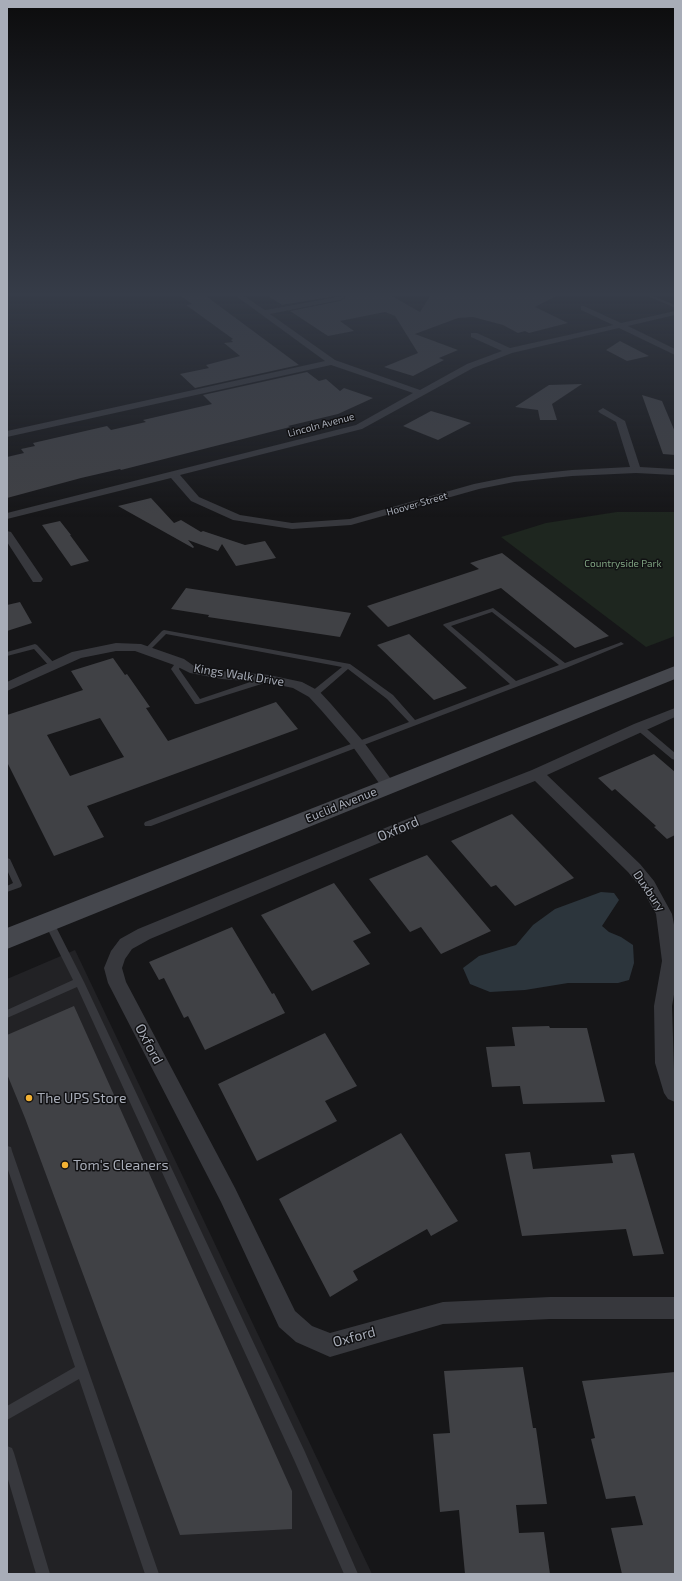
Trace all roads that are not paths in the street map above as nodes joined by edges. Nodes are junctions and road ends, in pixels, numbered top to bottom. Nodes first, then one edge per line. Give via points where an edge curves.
1 (297, 370) edge
2 (354, 370) edge
3 (463, 370) edge
4 (421, 393) junction
5 (603, 411) dead end
6 (7, 434) edge
7 (636, 470) junction
8 (675, 472) edge
9 (173, 474) junction
10 (7, 516) edge
11 (7, 534) edge
12 (37, 579) dead end
13 (621, 644) dead end
14 (147, 650) junction
15 (7, 654) edge
16 (179, 662) junction
17 (53, 666) junction
18 (348, 666) junction
19 (564, 666) junction
20 (675, 672) edge
21 (269, 679) junction
22 (515, 684) junction
23 (7, 687) edge
24 (314, 694) junction
25 (675, 712) edge
26 (414, 723) junction
27 (639, 727) junction
28 (358, 744) junction
29 (675, 757) edge
30 (537, 774) junction
31 (389, 786) junction
32 (148, 824) dead end
33 (7, 861) edge
34 (7, 889) edge
35 (49, 922) junction
36 (7, 939) edge
37 (79, 982) junction
38 (7, 1014) edge
39 (675, 1093) edge
40 (7, 1151) edge
41 (675, 1308) edge
42 (82, 1370) junction
43 (7, 1413) edge
44 (7, 1452) edge
45 (43, 1574) edge
46 (152, 1574) edge
47 (352, 1574) edge

1 - 6 street
2 - 4 street
3 - 4 street, Lincoln Avenue
4 - 9 street, Lincoln Avenue via 359,427
5 - 7 street via 620,422
7 - 8 street, Hoover Street
7 - 9 street, Hoover Street via 514,479 478,486 351,522 292,526 237,518 195,498
9 - 10 street, Lincoln Avenue
11 - 12 street
13 - 19 lane
14 - 16 street, Kings Walk Drive
14 - 17 street, Kings Walk Drive via 116,647 77,655
14 - 18 lane via 164,632
15 - 17 lane via 35,646
16 - 21 street, Kings Walk Drive via 190,668 222,675
16 - 21 lane via 175,669 198,702
17 - 23 street, Kings Walk Drive
18 - 24 lane
18 - 26 lane via 390,698
19 - 22 lane
19 - 22 lane via 493,610 446,625
20 - 31 main road, Euclid Avenue
21 - 24 street, Kings Walk Drive via 297,685
22 - 26 lane
24 - 28 street, Kings Walk Drive
25 - 27 street, Oxford
26 - 28 lane
27 - 29 lane
27 - 30 street, Oxford
28 - 31 street, Kings Walk Drive
28 - 32 lane
30 - 39 street, Duxbury via 634,868 648,885 664,914 671,960 663,1006 665,1063
30 - 41 street, Oxford via 144,934 126,944 117,956 113,968 117,983 228,1195 287,1319 304,1334 330,1345 443,1313 550,1308
31 - 35 main road, Euclid Avenue
33 - 34 lane via 18,885
35 - 36 main road, Euclid Avenue
35 - 37 lane
37 - 38 lane
37 - 47 lane
40 - 42 lane
42 - 43 lane
42 - 46 lane
44 - 45 lane

